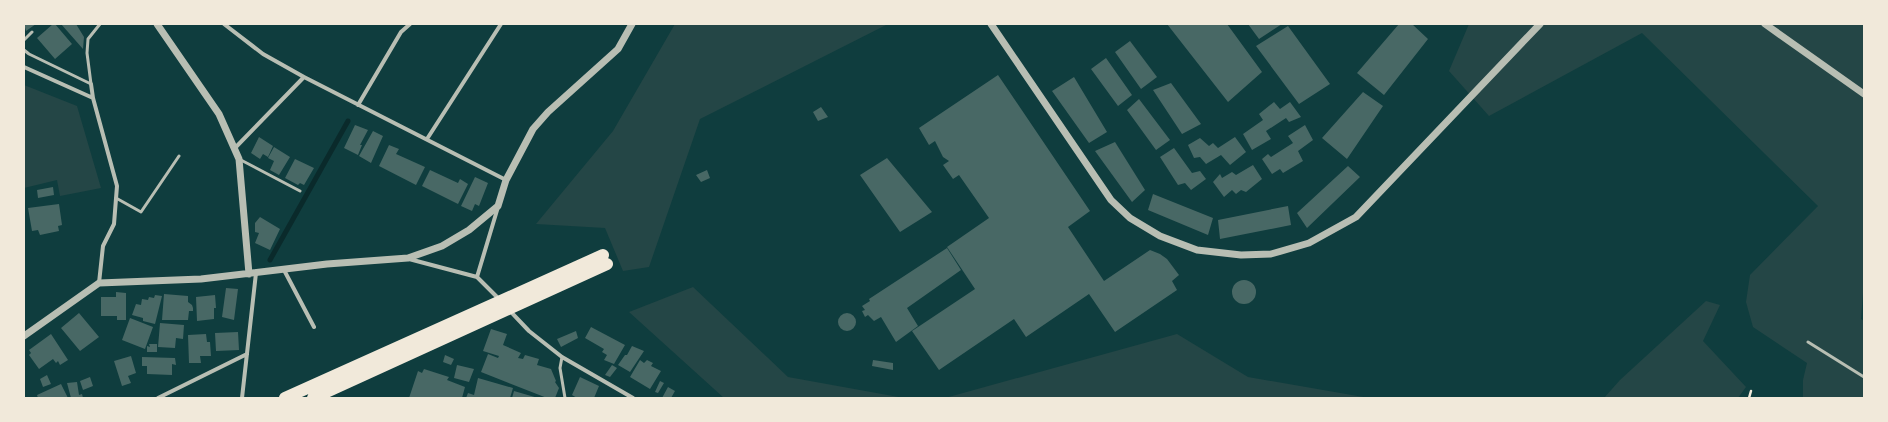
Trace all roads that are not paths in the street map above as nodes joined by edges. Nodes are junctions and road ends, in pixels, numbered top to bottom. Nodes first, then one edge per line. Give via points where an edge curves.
1 (100, 24) edge
2 (157, 24) edge
3 (224, 24) edge
4 (410, 24) edge
5 (501, 24) edge
6 (632, 24) edge
7 (991, 24) edge
8 (1540, 24) edge
9 (1764, 24) edge
10 (32, 32) dead end
11 (24, 40) edge
12 (24, 50) edge
13 (24, 67) edge
14 (304, 77) junction
15 (91, 84) junction
16 (1864, 94) edge
17 (93, 98) junction
18 (358, 105) junction
19 (427, 139) junction
20 (234, 149) junction
21 (179, 156) dead end
22 (239, 160) junction
23 (506, 180) junction
24 (300, 191) dead end
25 (116, 198) junction
26 (498, 206) junction
27 (408, 258) junction
28 (284, 270) junction
29 (253, 274) junction
30 (476, 277) junction
31 (99, 283) junction
32 (314, 328) dead end
33 (24, 336) edge
34 (1808, 342) dead end
35 (247, 354) junction
36 (562, 357) junction
37 (1864, 377) edge
38 (158, 398) edge
39 (242, 398) edge
40 (285, 398) edge
41 (312, 398) edge
42 (565, 398) edge
43 (633, 398) edge

1 - 15 lane via 88,39
2 - 20 street via 218,114
3 - 14 street via 263,54
4 - 18 street via 401,32
5 - 19 street
6 - 23 street via 618,49 548,112 533,129
7 - 8 street via 1111,200 1130,218 1160,236 1197,250 1271,254 1309,243 1356,217
9 - 16 street
10 - 11 lane
12 - 15 lane
13 - 17 street
14 - 18 street
14 - 20 street
15 - 17 street
17 - 25 street via 117,186
18 - 19 street
19 - 23 street
20 - 22 street
21 - 25 lane via 141,212
22 - 24 lane
22 - 29 street
23 - 26 street
25 - 31 street via 114,224 103,246
26 - 27 street via 469,230 442,246
26 - 30 street
27 - 28 street
27 - 30 street
28 - 29 street
28 - 32 street
29 - 31 street
29 - 35 street
30 - 36 street via 529,331
31 - 33 street
34 - 37 lane
35 - 38 street
35 - 39 street
36 - 42 lane via 560,368
36 - 43 street
40 - 41 highway via 605,259

